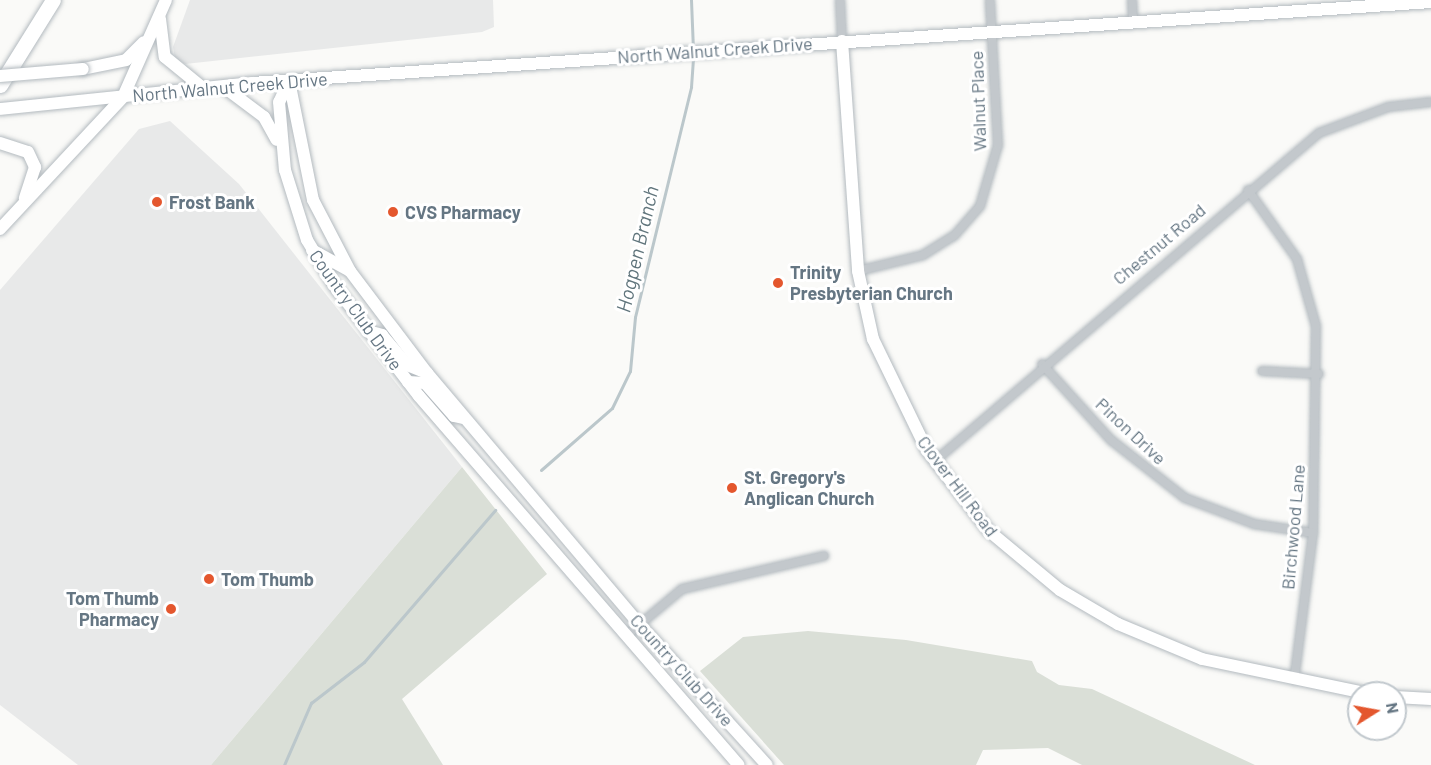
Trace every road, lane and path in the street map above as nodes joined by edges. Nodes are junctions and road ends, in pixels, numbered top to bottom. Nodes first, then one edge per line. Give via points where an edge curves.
1 (53, 0) edge
2 (166, 0) edge
3 (840, 0) edge
4 (990, 0) edge
5 (1132, 0) edge
6 (1431, 2) edge
7 (160, 18) junction
8 (1133, 21) junction
9 (992, 30) junction
10 (842, 41) junction
11 (0, 76) edge
12 (289, 81) junction
13 (0, 85) edge
14 (224, 87) junction
15 (204, 89) junction
16 (123, 97) junction
17 (1431, 102) edge
18 (0, 109) edge
19 (0, 143) edge
20 (280, 148) junction
21 (1248, 190) junction
22 (17, 211) junction
23 (0, 229) edge
24 (312, 250) junction
25 (350, 271) junction
26 (858, 271) junction
27 (368, 331) junction
28 (1042, 364) junction
29 (1262, 371) dead end
30 (427, 373) junction
31 (1318, 374) junction
32 (408, 382) junction
33 (466, 418) junction
34 (935, 461) junction
35 (545, 512) junction
36 (531, 524) junction
37 (1313, 533) junction
38 (824, 556) dead end
39 (639, 624) junction
40 (626, 636) junction
41 (1294, 681) junction
42 (1347, 690) edge
43 (1407, 698) edge
44 (1431, 699) edge
45 (736, 764) edge
46 (767, 765) edge

1 - 13 highway
2 - 7 main road
3 - 10 street
4 - 9 street, Walnut Place
5 - 8 street
6 - 8 main road, North Walnut Creek Drive
7 - 11 main road, bridge via 126,60 82,69
7 - 15 main road via 165,57
7 - 16 main road
8 - 9 main road, North Walnut Creek Drive
9 - 10 main road, North Walnut Creek Drive
9 - 26 street, Walnut Place via 998,145 980,206 954,236 933,250
10 - 12 main road, North Walnut Creek Drive
10 - 26 main road, Clover Hill Road
12 - 14 main road, North Walnut Creek Drive
12 - 20 main road, Country Club Drive via 279,102
12 - 25 main road, Country Club Drive via 313,200
14 - 15 main road, North Walnut Creek Drive
14 - 20 main road via 264,117
15 - 16 main road, North Walnut Creek Drive
16 - 18 main road, North Walnut Creek Drive
16 - 22 main road
17 - 21 street, Chestnut Road via 1388,107 1319,133
19 - 22 main road via 28,152 34,179
20 - 24 main road, Country Club Drive
21 - 28 street, Chestnut Road
21 - 31 street, Birchwood Lane via 1281,233 1308,284
22 - 23 main road
24 - 25 main road
24 - 27 main road, Country Club Drive
25 - 30 main road, Country Club Drive
26 - 34 main road, Clover Hill Road via 884,370
27 - 30 main road via 382,335 413,370
27 - 32 main road, Country Club Drive
28 - 34 street, Chestnut Road
28 - 37 street, Pinon Drive via 1111,440 1185,498 1254,524
29 - 31 street
30 - 33 main road, Country Club Drive
31 - 37 street, Birchwood Lane
32 - 33 main road via 425,383 454,416
32 - 36 main road, Country Club Drive
33 - 35 main road, Country Club Drive
34 - 41 main road, Clover Hill Road via 988,531 1060,590 1118,624 1202,659
35 - 36 street
35 - 39 main road, Country Club Drive
36 - 40 main road, Country Club Drive
37 - 41 street, Birchwood Lane
38 - 39 street via 682,589
39 - 40 street
39 - 46 main road, Country Club Drive
40 - 45 main road, Country Club Drive
41 - 42 main road, Clover Hill Road
43 - 44 main road

